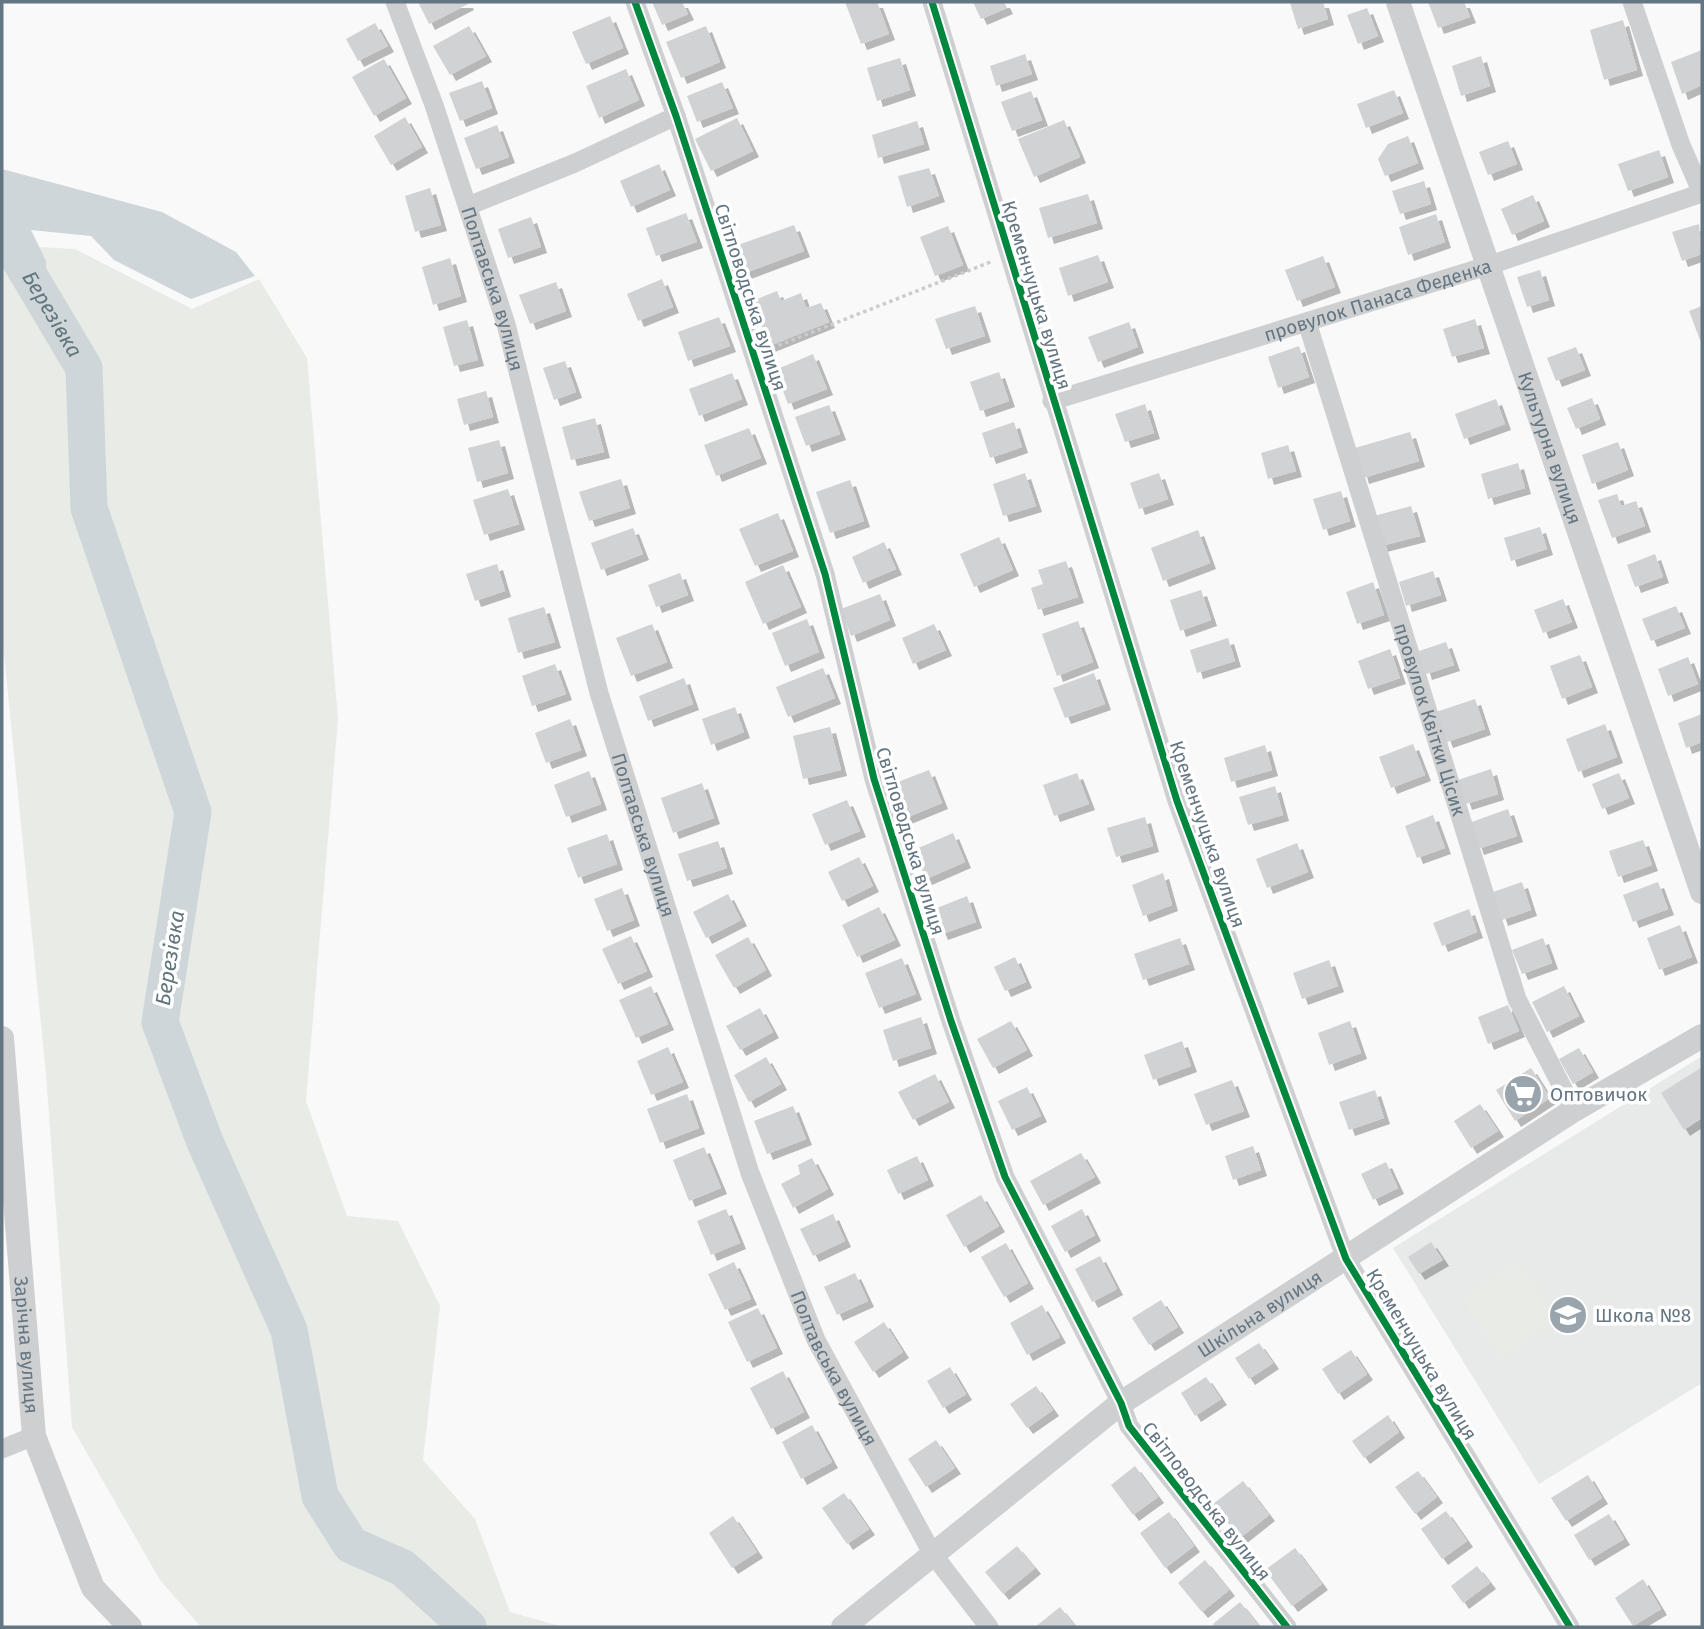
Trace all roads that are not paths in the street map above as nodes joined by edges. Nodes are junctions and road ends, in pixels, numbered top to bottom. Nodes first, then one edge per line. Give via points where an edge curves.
1 (395, 2) edge
2 (635, 2) edge
3 (932, 2) edge
4 (1398, 2) edge
5 (1632, 2) edge
6 (676, 116) junction
7 (1702, 193) edge
8 (468, 206) junction
9 (1490, 265) junction
10 (1307, 322) junction
11 (1052, 401) junction
12 (1702, 892) edge
13 (1702, 1036) edge
14 (2, 1038) edge
15 (1574, 1110) junction
16 (1346, 1259) junction
17 (1121, 1403) junction
18 (34, 1436) junction
19 (2, 1449) edge
20 (932, 1553) junction
21 (130, 1627) edge
22 (843, 1627) edge
23 (989, 1627) edge
24 (1287, 1627) edge
25 (1570, 1627) edge

1 - 8 street, Полтавська вулиця
2 - 6 street, Світловодська вулиця
3 - 11 street, Кременчуцька вулиця
4 - 9 street, Культурна вулиця
5 - 7 street
6 - 8 street
6 - 17 street, Світловодська вулиця via 825,574 874,779 1000,1164
7 - 9 street, провулок Панаса Феденка
8 - 20 street, Полтавська вулиця via 506,324 599,693 751,1173 816,1340
9 - 10 street, провулок Панаса Феденка
9 - 12 street, Культурна вулиця
10 - 11 street, провулок Панаса Феденка
10 - 15 street, провулок Квітки Цісик via 1517,999
11 - 16 street, Кременчуцька вулиця via 1177,801
13 - 15 street, Шкільна вулиця
14 - 18 street, Зарічна вулиця
15 - 16 street, Шкільна вулиця
16 - 17 street, Шкільна вулиця
16 - 25 street, Кременчуцька вулиця
17 - 20 street, Шкільна вулиця
17 - 24 street, Світловодська вулиця via 1129,1426
18 - 19 street
18 - 21 street, Зарічна вулиця via 93,1588
20 - 22 street, Шкільна вулиця
20 - 23 street, Полтавська вулиця

